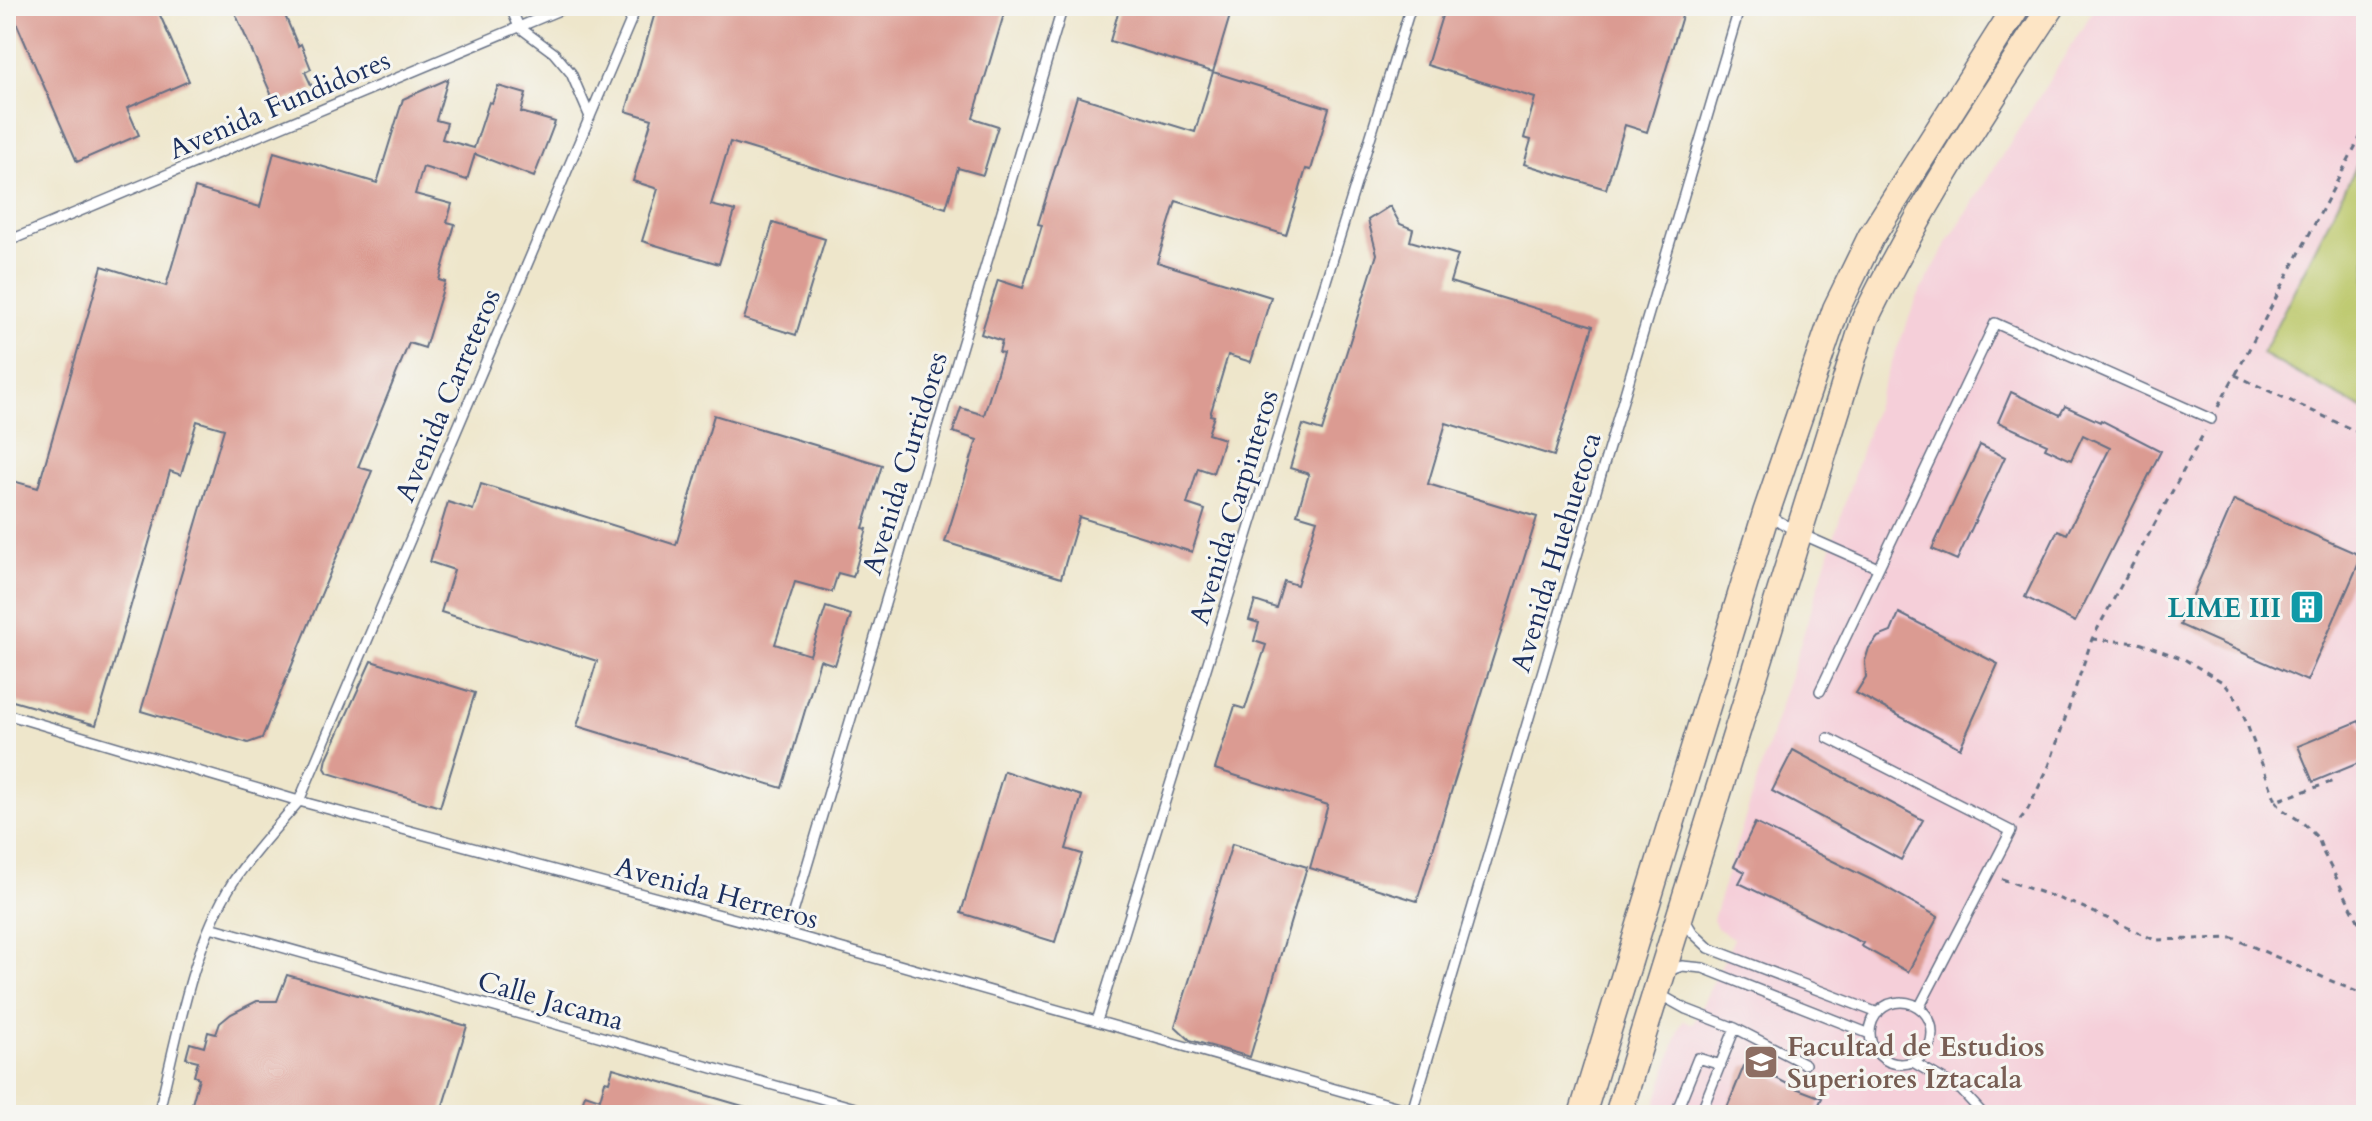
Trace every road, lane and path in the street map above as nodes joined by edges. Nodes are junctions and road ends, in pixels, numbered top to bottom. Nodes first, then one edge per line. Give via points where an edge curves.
1 (510, 6) edge
2 (569, 6) edge
3 (637, 6) edge
4 (1063, 6) edge
5 (1411, 6) edge
6 (1740, 6) edge
7 (2017, 6) edge
8 (2052, 6) edge
9 (519, 27) junction
10 (590, 117) junction
11 (2366, 126) edge
12 (6, 242) edge
13 (2235, 375) junction
14 (2211, 419) junction
15 (2366, 436) edge
16 (1766, 513) junction
17 (1799, 533) junction
18 (1878, 568) junction
19 (2092, 639) junction
20 (1820, 691) dead end
21 (6, 714) edge
22 (1828, 738) dead end
23 (2334, 781) dead end
24 (299, 801) junction
25 (2276, 801) junction
26 (2011, 831) junction
27 (1988, 875) junction
28 (1682, 912) junction
29 (210, 927) junction
30 (787, 933) junction
31 (2366, 936) edge
32 (1738, 959) junction
33 (1732, 979) junction
34 (1659, 984) junction
35 (2366, 996) edge
36 (1919, 1008) junction
37 (1878, 1013) junction
38 (1613, 1018) junction
39 (1097, 1021) junction
40 (1645, 1028) junction
41 (1735, 1028) junction
42 (1870, 1034) junction
43 (1913, 1062) junction
44 (1805, 1064) dead end
45 (1721, 1065) junction
46 (1412, 1113) edge
47 (158, 1115) edge
48 (880, 1115) edge
49 (1582, 1115) edge
50 (1618, 1115) edge
51 (1675, 1115) edge
52 (1700, 1115) edge
53 (1984, 1115) edge

1 - 9 lane
2 - 9 lane, Avenida Fundidores
3 - 10 lane, Avenida Carreteros
4 - 30 lane, Avenida Curtidores
5 - 39 lane, Avenida Carpinteros
6 - 46 lane, Avenida Huehuetoca
7 - 16 main road via 1871,237 1836,309
8 - 17 main road via 1895,257 1865,319
9 - 10 lane via 571,73
9 - 12 lane, Avenida Fundidores
10 - 24 lane, Avenida Carreteros
11 - 13 path
13 - 14 path
13 - 15 path
14 - 18 lane via 1995,323
14 - 19 path
16 - 17 lane
16 - 38 main road
17 - 18 lane
17 - 28 main road
18 - 20 lane
19 - 25 path via 2139,643 2184,659 2224,683 2238,701
19 - 26 path via 2049,766
21 - 24 lane, Avenida Herreros
22 - 26 lane
23 - 25 path
24 - 29 lane via 233,882
24 - 30 lane, Avenida Herreros
25 - 31 path via 2318,838
26 - 27 lane
27 - 35 path via 2080,906 2155,940 2233,938
27 - 36 lane
28 - 32 lane via 1700,941
28 - 34 main road
29 - 47 lane
29 - 48 lane, Calle Jacama
30 - 39 lane, Avenida Herreros
32 - 33 lane
32 - 37 lane
33 - 34 lane via 1682,966
33 - 42 lane
34 - 40 main road
34 - 41 lane via 1686,1009
36 - 37 lane via 1897,1003
36 - 43 lane via 1927,1015 1932,1036 1923,1056
37 - 42 lane
38 - 40 main road
38 - 49 main road
39 - 46 lane, Avenida Herreros
40 - 50 main road
41 - 44 lane
41 - 45 lane
42 - 43 lane via 1880,1056 1890,1062
43 - 53 lane via 1961,1090
45 - 51 lane via 1698,1058
45 - 52 lane

